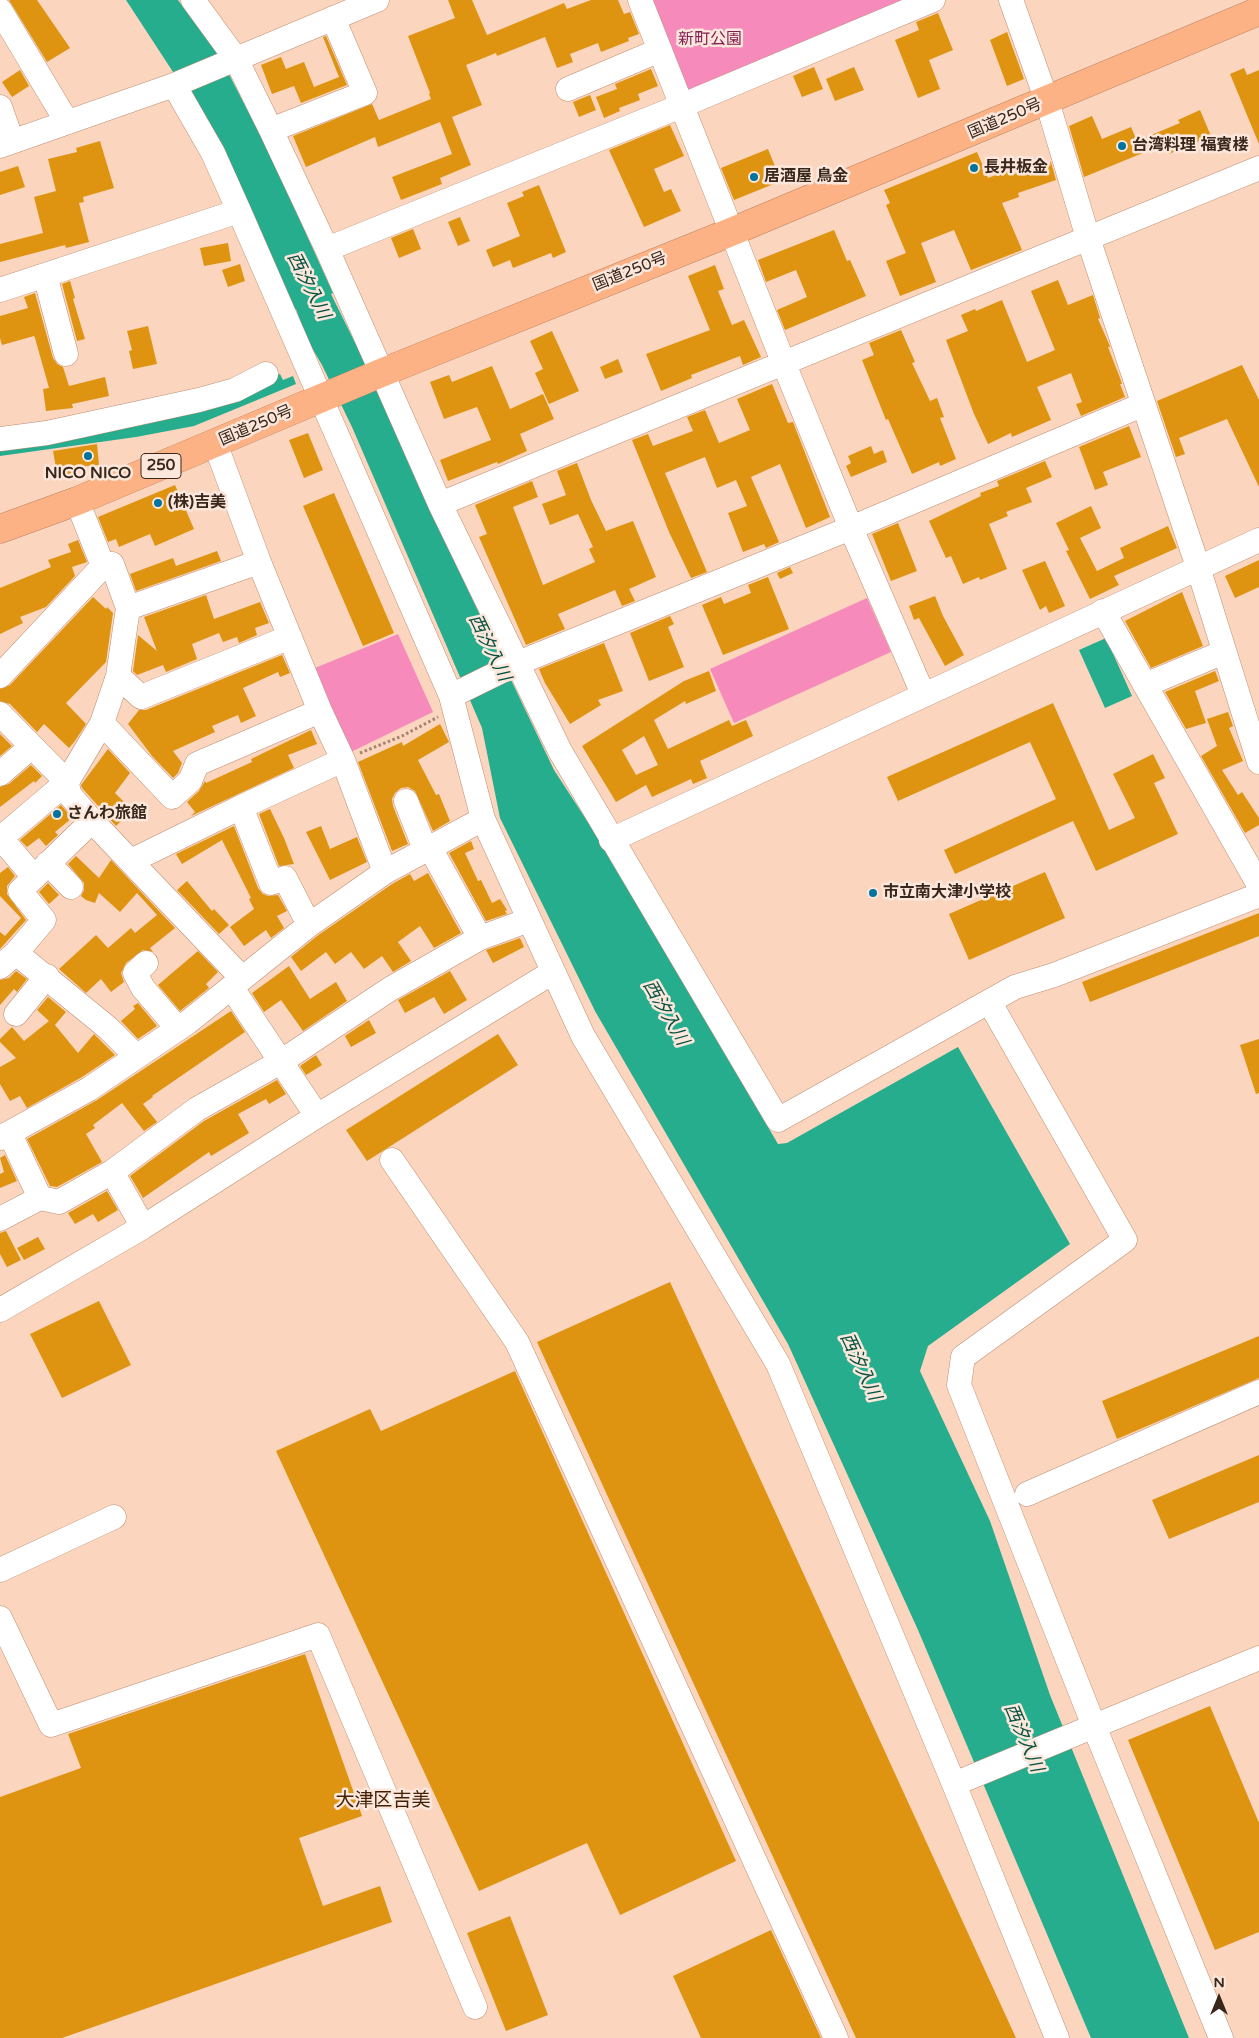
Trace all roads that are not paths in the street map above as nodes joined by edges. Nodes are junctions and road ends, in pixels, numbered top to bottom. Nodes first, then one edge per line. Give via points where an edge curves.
1 (193, 0) edge
2 (377, 0) edge
3 (640, 0) edge
4 (933, 0) edge
5 (1011, 0) edge
6 (0, 10) edge
7 (1259, 11) edge
8 (333, 18) junction
9 (660, 50) junction
10 (236, 60) junction
11 (174, 85) junction
12 (568, 90) dead end
13 (1048, 101) junction
14 (681, 106) junction
15 (0, 107) edge
16 (67, 122) junction
17 (271, 130) junction
18 (6, 144) edge
19 (1259, 168) edge
20 (239, 211) junction
21 (731, 232) junction
22 (1088, 238) junction
23 (327, 249) junction
24 (45, 275) junction
25 (0, 290) edge
26 (66, 354) dead end
27 (784, 364) junction
28 (381, 372) junction
29 (266, 374) dead end
30 (320, 399) junction
31 (1142, 405) junction
32 (0, 439) edge
33 (215, 443) junction
34 (77, 501) junction
35 (440, 504) junction
36 (851, 528) junction
37 (0, 529) edge
38 (1259, 540) edge
39 (259, 562) junction
40 (103, 566) junction
41 (1198, 568) junction
42 (128, 608) junction
43 (1103, 611) junction
44 (290, 637) junction
45 (1224, 652) junction
46 (518, 664) junction
47 (0, 676) edge
48 (118, 676) junction
49 (1145, 684) junction
50 (923, 694) junction
51 (452, 703) junction
52 (320, 711) junction
53 (0, 714) edge
54 (102, 723) junction
55 (31, 747) junction
56 (343, 760) junction
57 (1259, 762) edge
58 (0, 774) edge
59 (68, 782) junction
60 (406, 801) dead end
61 (241, 807) junction
62 (483, 819) junction
63 (92, 821) junction
64 (0, 838) edge
65 (611, 840) junction
66 (427, 847) junction
67 (131, 861) junction
68 (41, 870) junction
69 (385, 872) junction
70 (1259, 885) edge
71 (71, 887) dead end
72 (1259, 895) edge
73 (529, 920) junction
74 (309, 926) junction
75 (480, 938) junction
76 (8, 960) edge
77 (146, 963) dead end
78 (553, 972) junction
79 (47, 976) junction
80 (237, 983) junction
81 (990, 1003) junction
82 (16, 1014) dead end
83 (178, 1029) junction
84 (136, 1056) junction
85 (282, 1061) junction
86 (317, 1116) junction
87 (5, 1136) edge
88 (392, 1160) dead end
89 (112, 1172) junction
90 (40, 1198) junction
91 (0, 1219) edge
92 (143, 1227) junction
93 (0, 1310) edge
94 (1259, 1392) edge
95 (1027, 1494) dead end
96 (114, 1517) dead end
97 (0, 1570) edge
98 (0, 1618) edge
99 (1259, 1658) edge
100 (1094, 1726) junction
101 (954, 1784) junction
102 (474, 2007) dead end
103 (836, 2038) edge
104 (1057, 2038) edge
105 (1221, 2038) edge

1 - 10 street
2 - 8 street
3 - 9 street
4 - 14 street
5 - 13 street
6 - 16 street
7 - 13 highway, 国道250号 / 250
8 - 10 street
8 - 17 street via 365,93
9 - 12 street
9 - 14 street
10 - 11 street
10 - 17 street
11 - 16 street
11 - 20 street via 213,153
13 - 21 highway, 国道250号 / 250
13 - 22 street
14 - 21 street
14 - 23 street
15 - 18 street
16 - 18 street
17 - 23 street
19 - 22 street
20 - 24 street
20 - 30 street
21 - 27 street
21 - 28 highway, 国道250号 / 250
22 - 27 street
22 - 31 street
23 - 28 street
24 - 25 street
24 - 26 street
27 - 35 street
27 - 36 street
28 - 30 highway, 国道250号 / 250
28 - 35 street
29 - 32 street via 235,390 199,400 47,433
30 - 33 highway, 国道250号 / 250
30 - 51 street
31 - 36 street
31 - 41 street
33 - 34 highway, 国道250号 / 250
33 - 39 street
34 - 37 highway, 国道250号 / 250
34 - 40 street
35 - 46 street
36 - 46 street
36 - 50 street
38 - 41 street
39 - 42 street
39 - 44 street
40 - 42 street via 112,564
40 - 47 street
41 - 43 street
41 - 45 street
42 - 48 street
43 - 49 street
43 - 50 street
44 - 48 street via 141,698
44 - 52 street
45 - 49 street
45 - 57 street
46 - 51 street
46 - 65 street via 560,751
48 - 54 street
49 - 70 street
50 - 65 street
51 - 62 street
52 - 54 street via 197,764 190,781 172,797
52 - 56 street
53 - 55 street
54 - 59 street
55 - 58 street
55 - 59 street
56 - 61 street
56 - 69 street
59 - 63 street via 69,794
59 - 64 street
60 - 66 street
61 - 67 street
61 - 74 street via 271,882 286,878
62 - 66 street
62 - 73 street
63 - 67 street
63 - 68 street
64 - 68 street
65 - 81 street via 778,1120
66 - 69 street
66 - 75 street
67 - 80 street
68 - 71 street
68 - 76 street via 20,891 44,920
69 - 74 street
72 - 81 street via 1054,975 1015,987
73 - 75 street
73 - 78 street
74 - 80 street
75 - 85 street via 390,989
76 - 79 street
77 - 83 street via 135,973
78 - 86 street
78 - 101 street via 583,1036 778,1364
79 - 82 street
79 - 84 street
80 - 83 street
80 - 85 street
81 - 100 street via 1125,1240 963,1357 959,1385
83 - 84 street
84 - 87 street via 89,1089
85 - 86 street
85 - 89 street via 197,1109
86 - 92 street
87 - 90 street
88 - 103 street via 517,1342
89 - 90 street via 59,1202
89 - 92 street
90 - 91 street
92 - 93 street
94 - 95 street
96 - 97 street
98 - 102 street via 52,1725 318,1634
99 - 100 street
100 - 101 street
100 - 105 street
101 - 104 street

